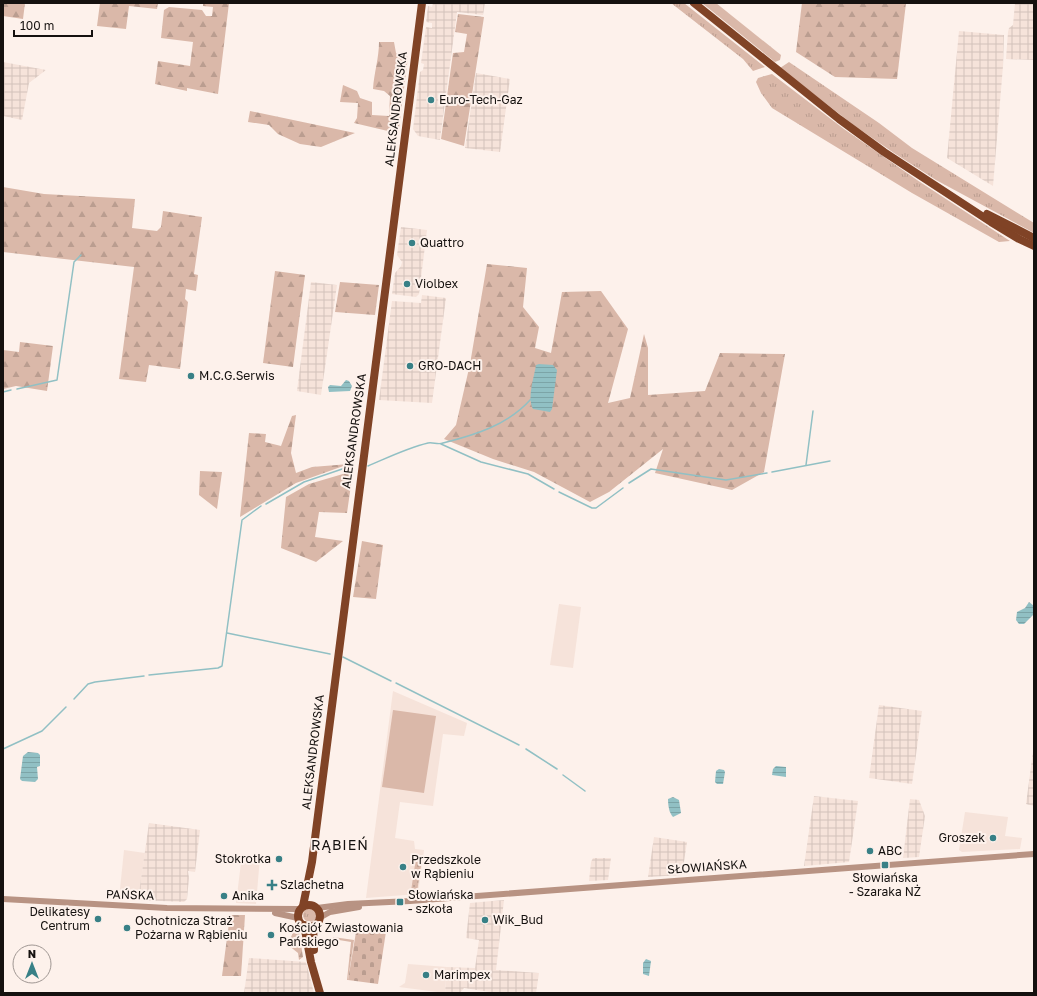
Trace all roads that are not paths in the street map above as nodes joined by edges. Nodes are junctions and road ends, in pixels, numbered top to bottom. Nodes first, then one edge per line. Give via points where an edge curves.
1 (422, 3) edge
2 (694, 3) edge
3 (965, 204) junction
4 (1034, 238) edge
5 (1034, 246) edge
6 (1034, 854) edge
7 (312, 862) junction
8 (3, 899) edge
9 (382, 903) junction
10 (316, 906) junction
11 (302, 908) junction
12 (256, 910) junction
13 (320, 917) junction
14 (298, 918) junction
15 (304, 925) junction
16 (313, 926) junction
17 (318, 983) junction
18 (320, 993) edge

1 - 7 main road, ALEKSANDROWSKA
2 - 3 main road via 782,75 884,152
3 - 4 main road
3 - 5 main road
6 - 9 street, SŁOWIAŃSKA
7 - 10 main road, ALEKSANDROWSKA
7 - 11 main road, ALEKSANDROWSKA
8 - 12 street, PAŃSKA
9 - 10 street, SŁOWIAŃSKA
9 - 13 street, SŁOWIAŃSKA via 330,912
10 - 11 main road via 309,904
10 - 13 main road
11 - 12 street, PAŃSKA
11 - 14 main road
12 - 14 street, PAŃSKA
13 - 16 main road via 319,922
14 - 15 main road
15 - 16 main road
15 - 17 main road
16 - 17 main road
17 - 18 main road

